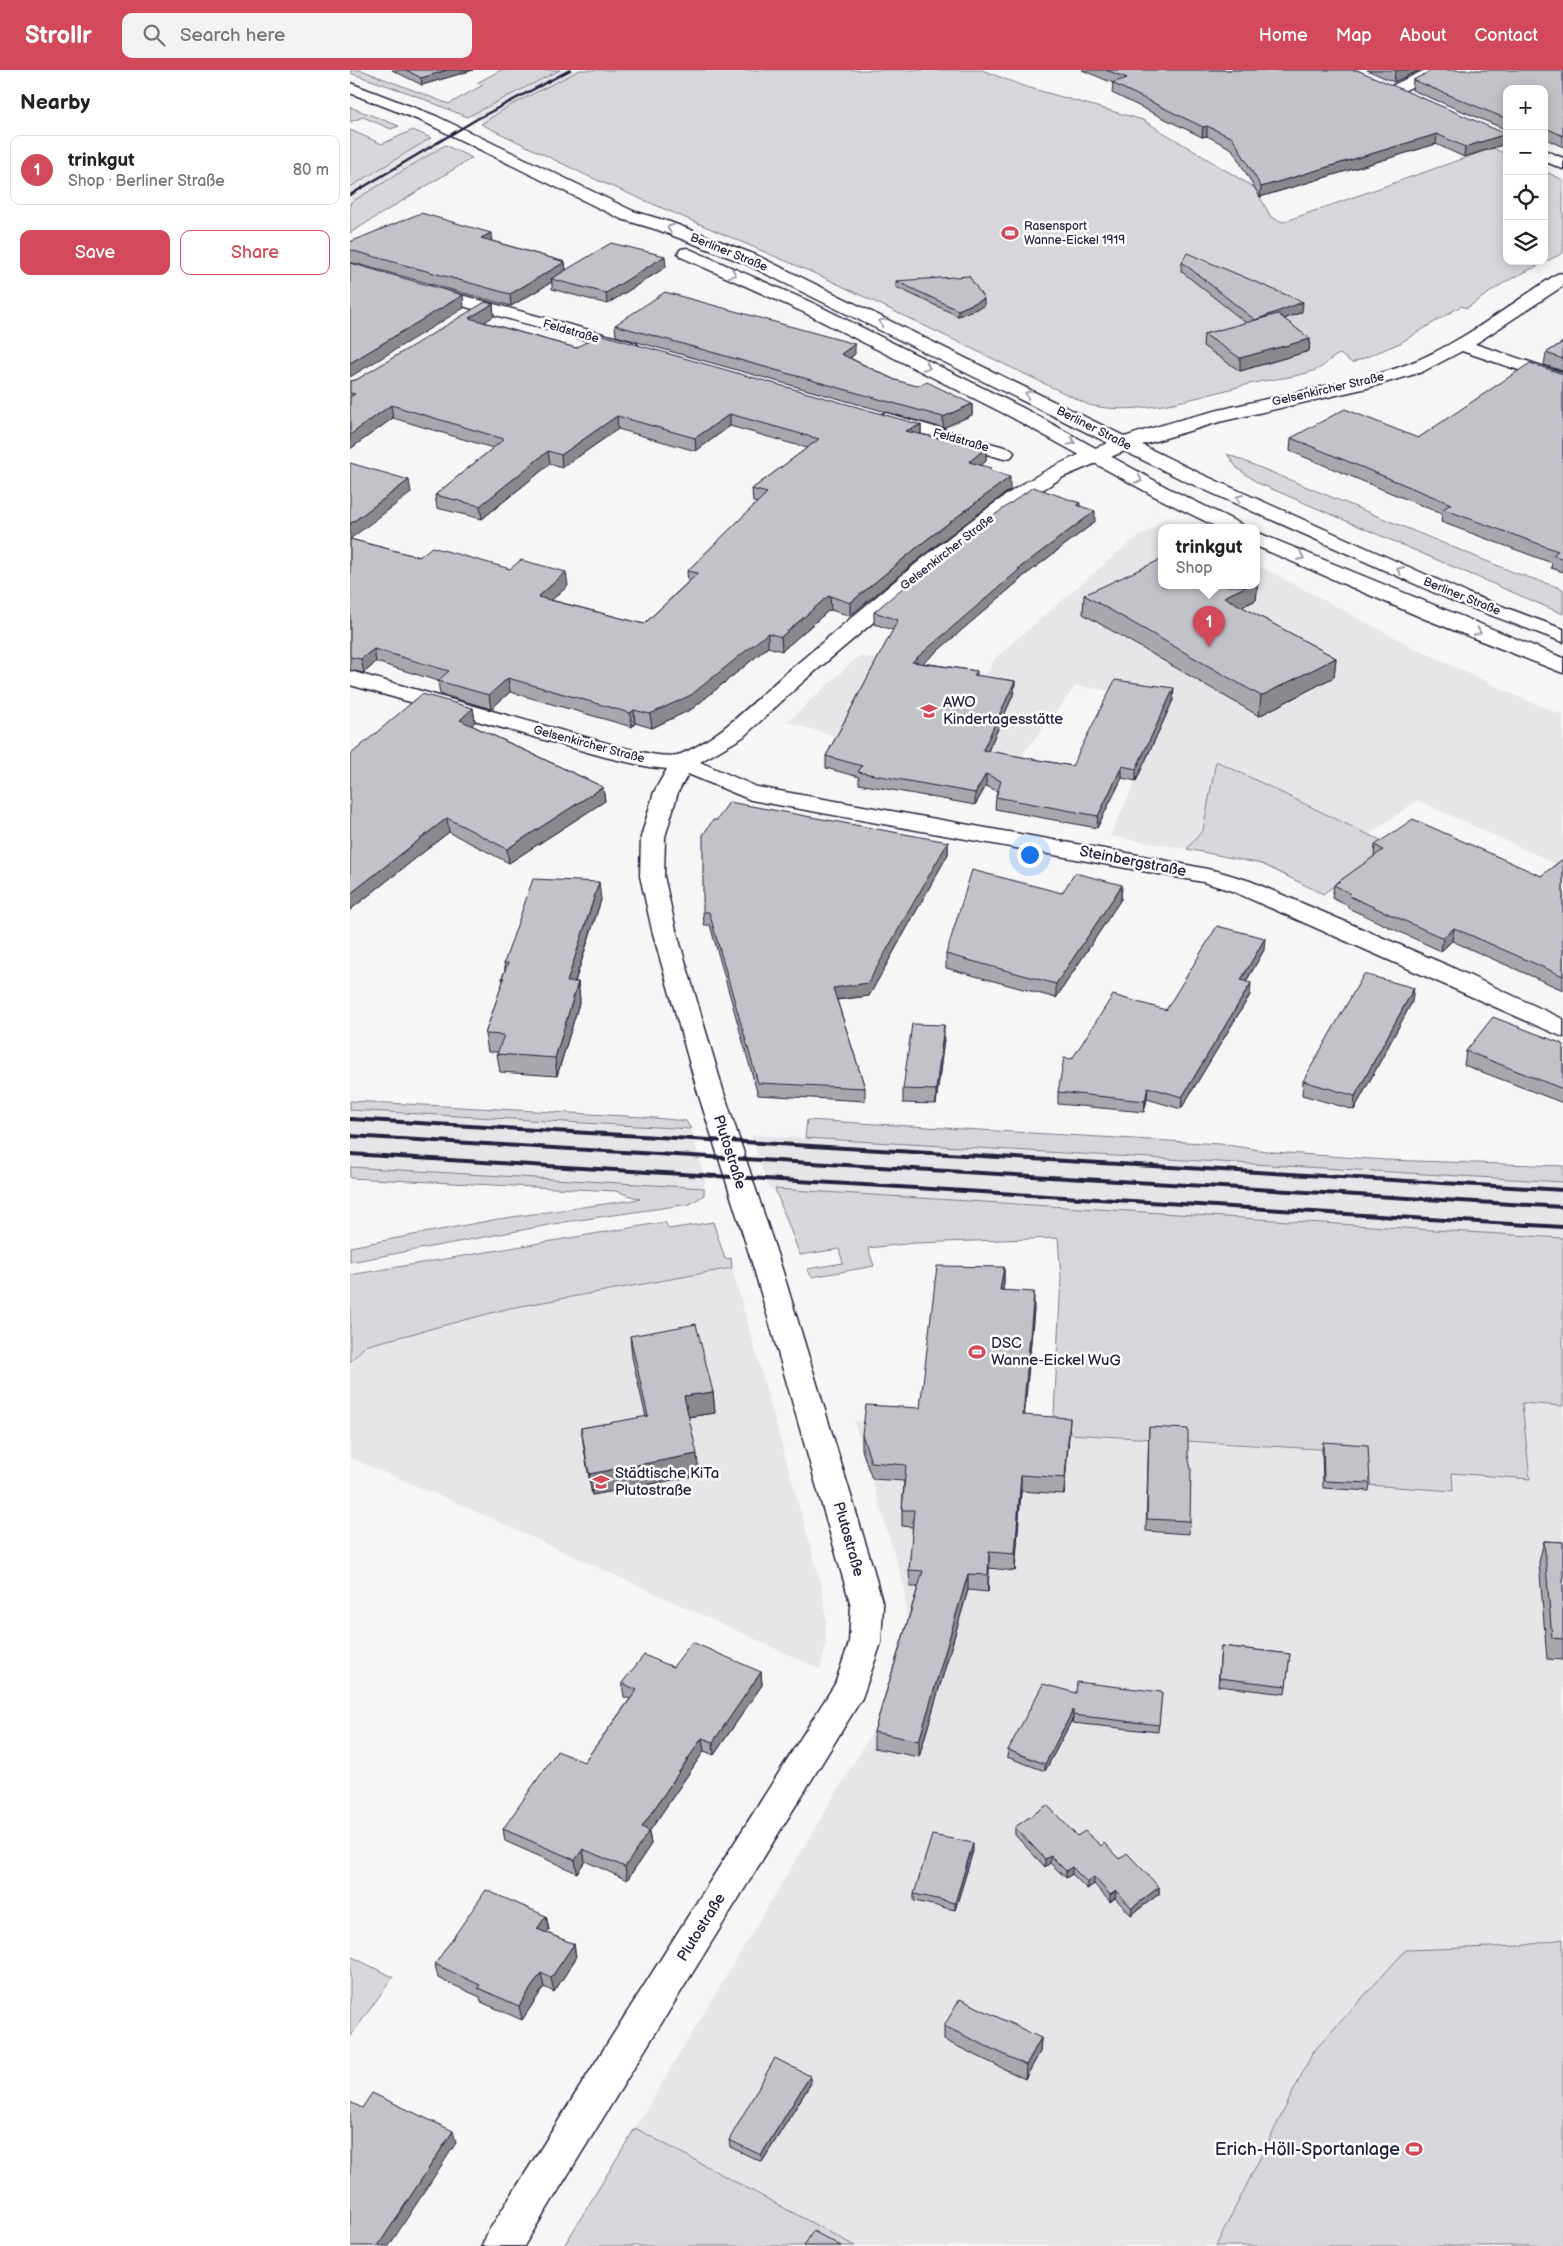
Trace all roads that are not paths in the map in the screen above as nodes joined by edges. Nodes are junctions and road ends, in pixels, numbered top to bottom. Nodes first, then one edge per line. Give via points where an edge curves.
1 (1437, 70) edge
2 (1380, 83) edge
3 (350, 88) edge
4 (1396, 89) junction
5 (1414, 97) edge
6 (1548, 157) edge
7 (1563, 164) edge
8 (627, 215) junction
9 (1563, 278) edge
10 (408, 285) edge
11 (484, 306) junction
12 (459, 321) edge
13 (1461, 345) junction
14 (645, 352) edge
15 (1563, 379) edge
16 (871, 415) edge
17 (1125, 444) junction
18 (1004, 453) dead end
19 (1097, 456) junction
20 (1226, 524) edge
21 (1260, 540) edge
22 (1563, 636) edge
23 (1563, 666) edge
24 (350, 678) edge
25 (682, 762) junction
26 (1563, 1029) edge
27 (502, 2246) edge

1 - 4 street
2 - 4 street
3 - 8 street, Berliner Straße via 430,119
4 - 5 street
6 - 7 street
17 -> 8 street, Berliner Straße via 798,281 750,259
8 -> 19 street, Berliner Straße via 647,232 681,250 809,308
9 - 13 street, Gelsenkircher Straße
10 - 11 street, Feldstraße
11 - 12 street
11 - 14 street, Feldstraße
13 - 15 street
13 - 17 street, Gelsenkircher Straße via 1416,368 1230,413
16 - 18 street, Feldstraße
17 - 19 street, Gelsenkircher Straße
22 -> 17 street, Berliner Straße via 1460,597
19 -> 20 street, Berliner Straße
19 - 25 street, Gelsenkircher Straße via 1056,473 1019,496 948,549 797,675 735,732
21 -> 23 street, Berliner Straße
24 - 25 street, Gelsenkircher Straße via 612,752 650,760
25 - 26 street, Steinbergstraße via 751,793 1138,862 1241,886
25 - 27 street, Plutostraße via 666,792 653,837 652,876 664,930 711,1093 858,1568 867,1606 865,1643 850,1688

